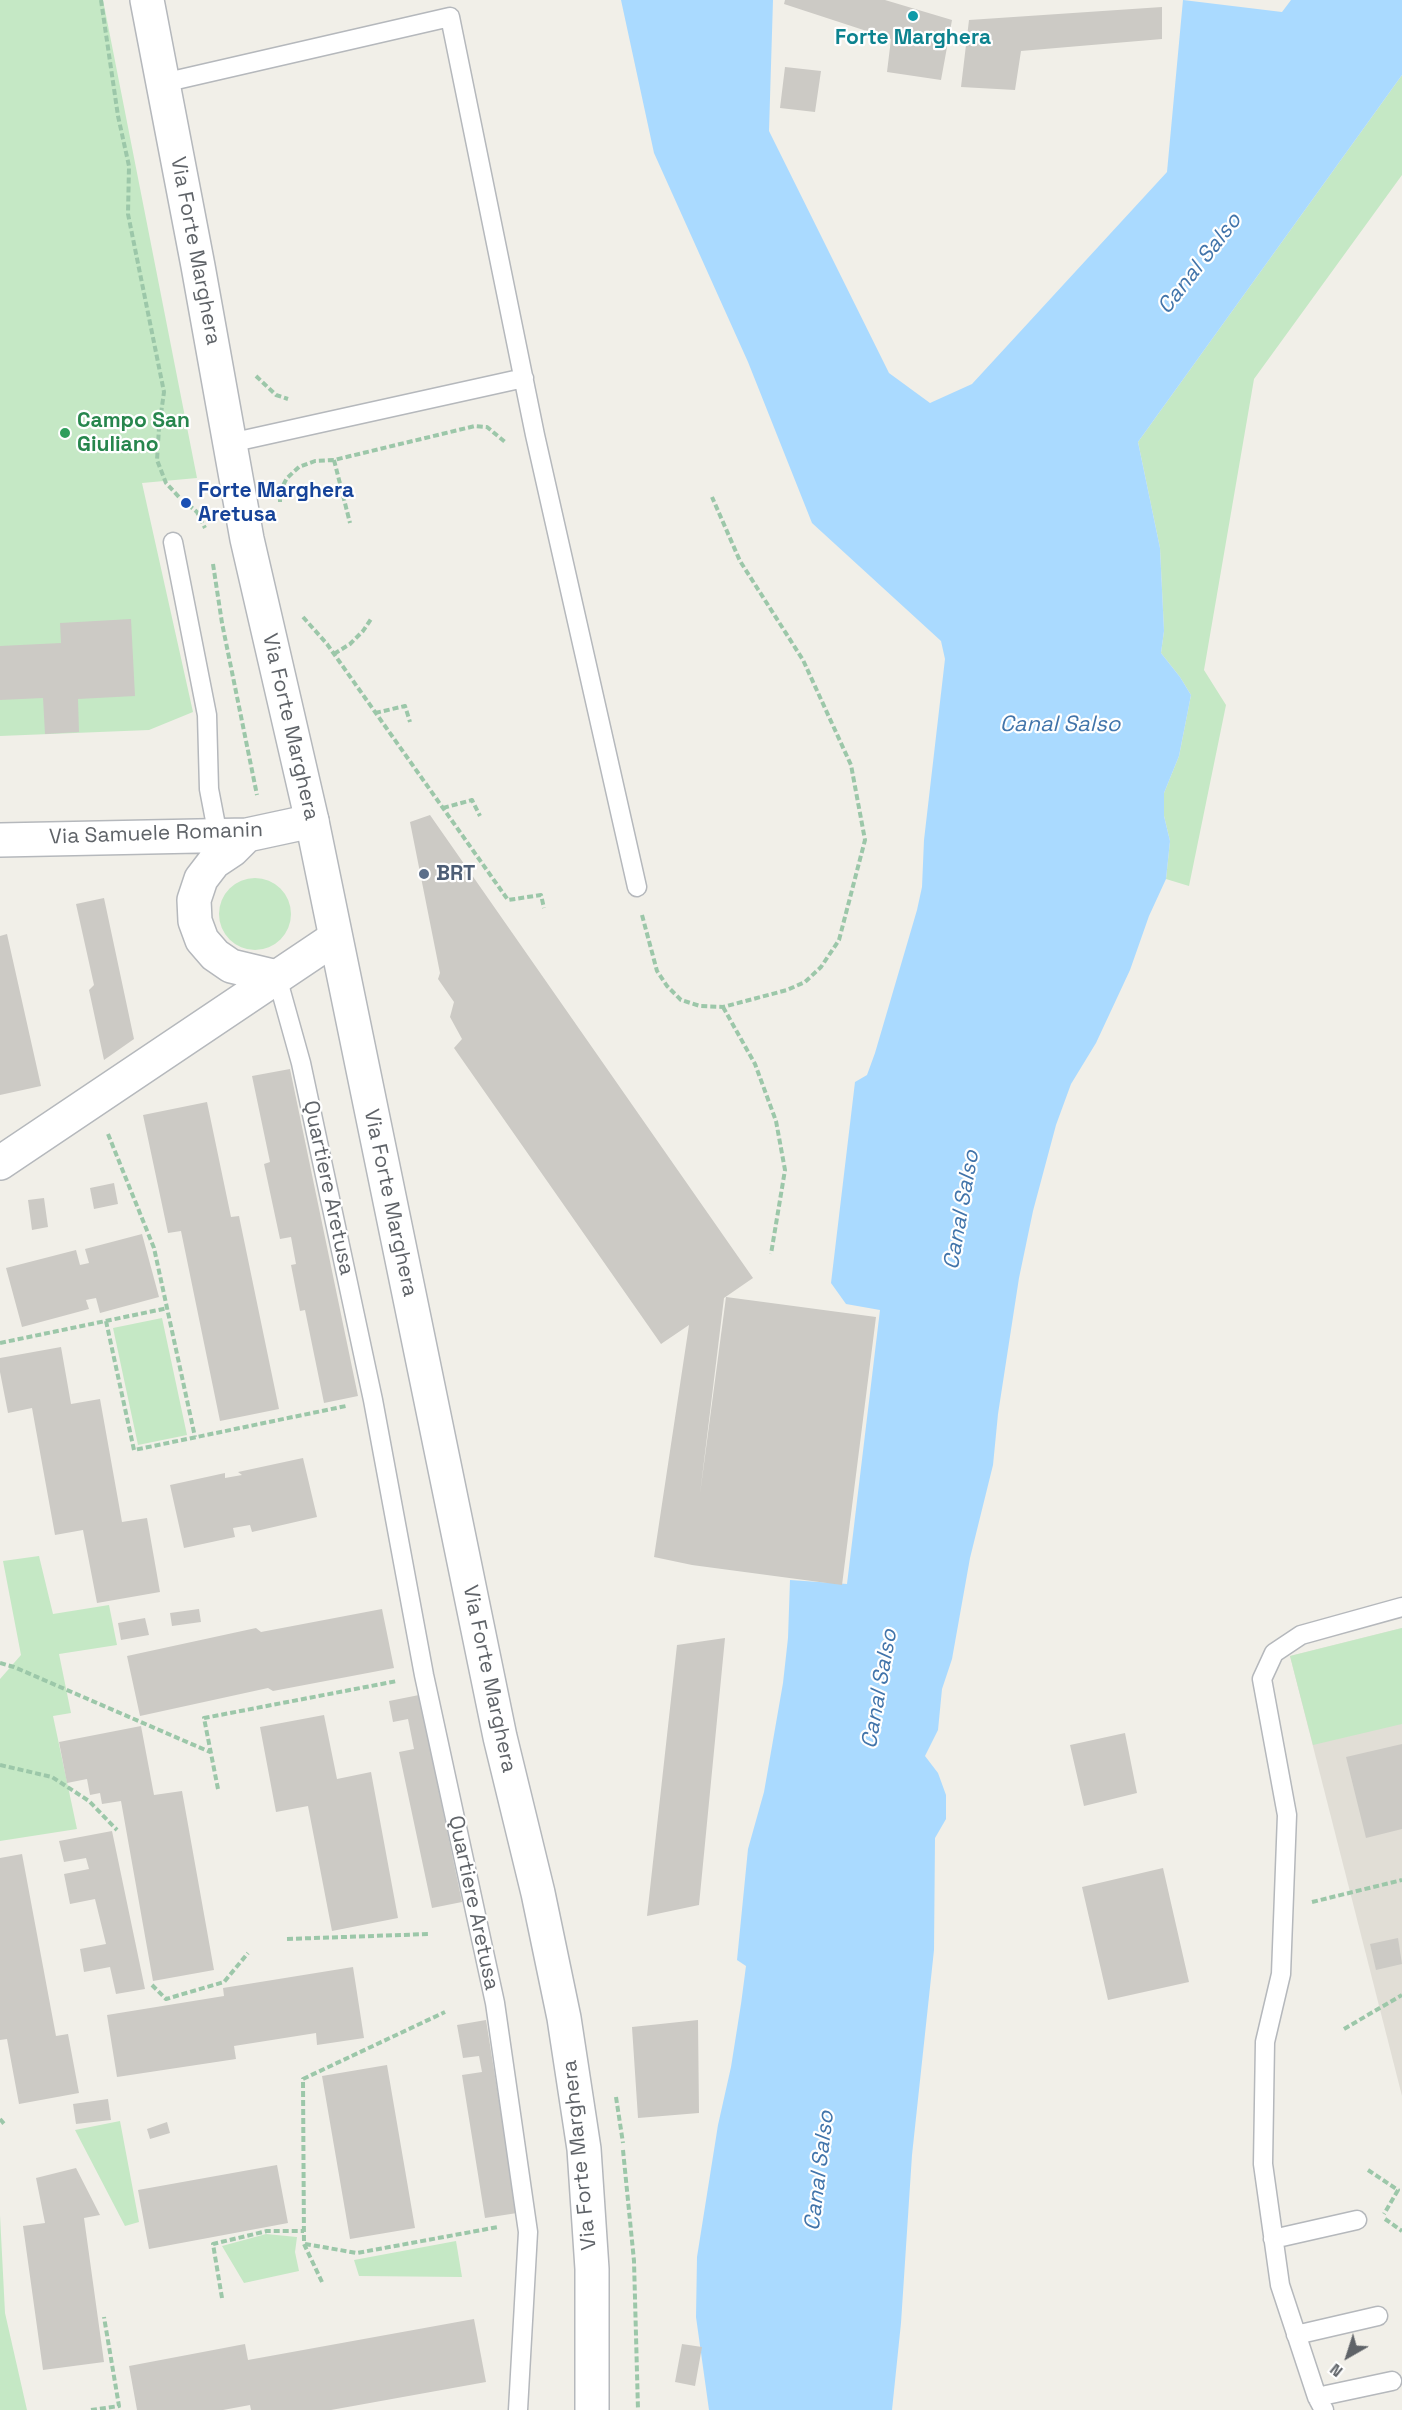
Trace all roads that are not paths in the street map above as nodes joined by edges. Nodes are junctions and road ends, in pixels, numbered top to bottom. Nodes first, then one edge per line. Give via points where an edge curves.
1 (147, 0) edge
2 (163, 83) junction
3 (524, 378) junction
4 (230, 443) junction
5 (173, 542) dead end
6 (312, 821) junction
7 (244, 834) junction
8 (0, 840) edge
9 (637, 888) road end
10 (335, 938) junction
11 (277, 977) junction
12 (0, 1163) edge
13 (1402, 1607) edge
14 (1358, 2220) dead end
15 (1274, 2239) junction
16 (1378, 2316) dead end
17 (1296, 2335) junction
18 (1392, 2381) dead end
19 (1320, 2404) edge
20 (518, 2410) edge
21 (592, 2410) edge

1 - 2 street, Via Forte Marghera
2 - 3 lane via 450,16
2 - 4 street, Via Forte Marghera
3 - 4 lane
3 - 9 lane
4 - 6 street, Via Forte Marghera via 247,539
5 - 7 lane via 207,715 209,789
6 - 7 street, Via Samuele Romanin
6 - 10 street, Via Forte Marghera
7 - 8 street, Via Samuele Romanin
7 - 11 street via 201,879 194,900 195,921 202,940 231,966
10 - 11 street
10 - 21 street, Via Forte Marghera via 500,1737 564,2018 585,2170 592,2269
11 - 12 street
11 - 20 lane, Quartiere Aretusa via 302,1063 373,1400 424,1675 495,2003 527,2227
13 - 15 lane via 1301,1635 1274,1653 1262,1679 1287,1815 1281,1974 1265,2042 1263,2164
14 - 15 lane
15 - 17 lane via 1280,2285
16 - 17 lane
17 - 19 lane
18 - 19 lane

